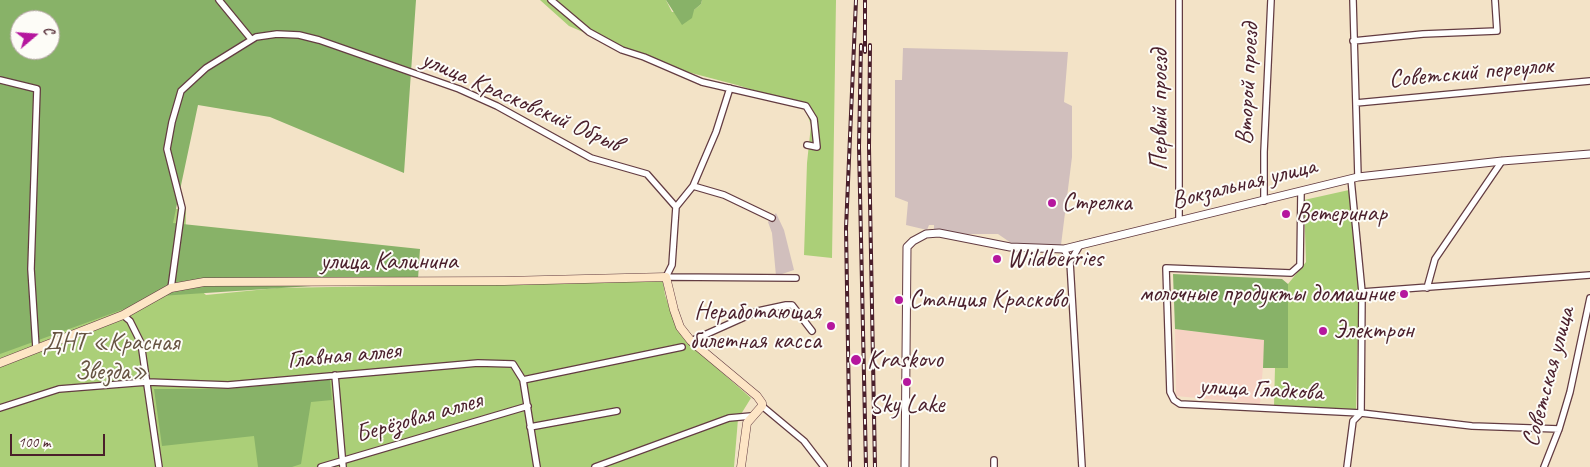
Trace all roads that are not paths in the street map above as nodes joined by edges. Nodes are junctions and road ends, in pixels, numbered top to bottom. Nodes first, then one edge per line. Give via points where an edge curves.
1 (219, 0) edge
2 (551, 0) edge
3 (1179, 0) edge
4 (1271, 0) edge
5 (1353, 0) edge
6 (1495, 0) edge
7 (251, 38) junction
8 (1353, 41) junction
9 (0, 80) edge
10 (1590, 81) edge
11 (730, 88) junction
12 (1356, 103) junction
13 (807, 145) dead end
14 (1590, 154) edge
15 (1502, 161) junction
16 (1354, 178) junction
17 (693, 186) junction
18 (1301, 191) junction
19 (1264, 200) junction
20 (676, 207) junction
21 (772, 218) dead end
22 (1179, 220) junction
23 (1080, 245) junction
24 (1064, 249) junction
25 (1070, 262) junction
26 (1590, 275) edge
27 (666, 277) junction
28 (796, 278) dead end
29 (171, 288) junction
30 (1427, 288) junction
31 (1362, 292) junction
32 (1590, 298) edge
33 (122, 315) junction
34 (812, 331) dead end
35 (691, 341) junction
36 (682, 346) dead end
37 (36, 348) junction
38 (0, 363) edge
39 (335, 375) junction
40 (523, 380) junction
41 (147, 382) junction
42 (528, 406) junction
43 (762, 406) junction
44 (0, 408) edge
45 (617, 410) dead end
46 (1361, 413) junction
47 (751, 416) junction
48 (530, 427) junction
49 (1559, 429) junction
50 (342, 460) junction
51 (159, 467) edge
52 (321, 467) edge
53 (343, 467) edge
54 (537, 467) edge
55 (595, 467) edge
56 (741, 467) edge
57 (824, 467) edge
58 (905, 467) edge
59 (1082, 467) edge
60 (1347, 467) edge
61 (1544, 467) edge

1 - 7 street
2 - 11 street via 608,44 702,82
3 - 22 street, Первый проезд
4 - 19 street, Второй проезд
5 - 8 street
6 - 8 street via 1497,31
7 - 20 street, улица Красковский Обрыв via 300,35 459,90 497,106 591,158 647,174
7 - 29 street, улица Красковский Обрыв via 181,91 167,149 182,208
8 - 12 street
9 - 37 street via 37,89 32,269
10 - 12 street, Советский переулок
11 - 13 street via 806,106 814,119 817,147
11 - 17 street
12 - 16 street
14 - 15 street, Вокзальная улица
15 - 16 street, Вокзальная улица
15 - 30 street via 1435,259
16 - 18 street, Вокзальная улица
16 - 31 street
17 - 20 street
17 - 21 street via 724,194
18 - 19 street, Вокзальная улица
18 - 46 street, улица Гладкова via 1300,265 1291,273 1166,268 1170,392 1180,404
19 - 22 street, Вокзальная улица
20 - 27 street via 672,265
22 - 23 street, Вокзальная улица
23 - 24 street, Вокзальная улица
23 - 25 street
24 - 25 street
24 - 58 street, Вокзальная улица via 1010,247 939,233 926,234 908,247
25 - 59 street
26 - 30 street
27 - 28 street, улица Калинина
27 - 29 main road, улица Калинина via 504,282 245,281 204,282
27 - 35 main road via 680,327
29 - 33 main road, улица Калинина
30 - 31 street
31 - 46 street
32 - 49 street, Советская улица
33 - 37 main road, улица Калинина
33 - 41 street via 137,332
34 - 35 street via 792,306 786,305 758,311
35 - 43 main road via 757,396
36 - 40 street
37 - 38 main road, улица Калинина
39 - 40 street, Главная аллея via 478,363 512,364
39 - 41 street, Главная аллея via 228,385
39 - 50 street
40 - 42 street
41 - 44 street, Главная аллея via 58,389
41 - 51 street
42 - 48 street
42 - 50 street, Берёзовая аллея
43 - 47 main road
43 - 57 street via 804,441
45 - 48 street
46 - 49 street via 1472,426
46 - 60 street via 1353,421
47 - 55 street via 729,418
47 - 56 main road via 744,433
48 - 54 street
49 - 61 street, Советская улица
50 - 52 street, Берёзовая аллея
50 - 53 street

